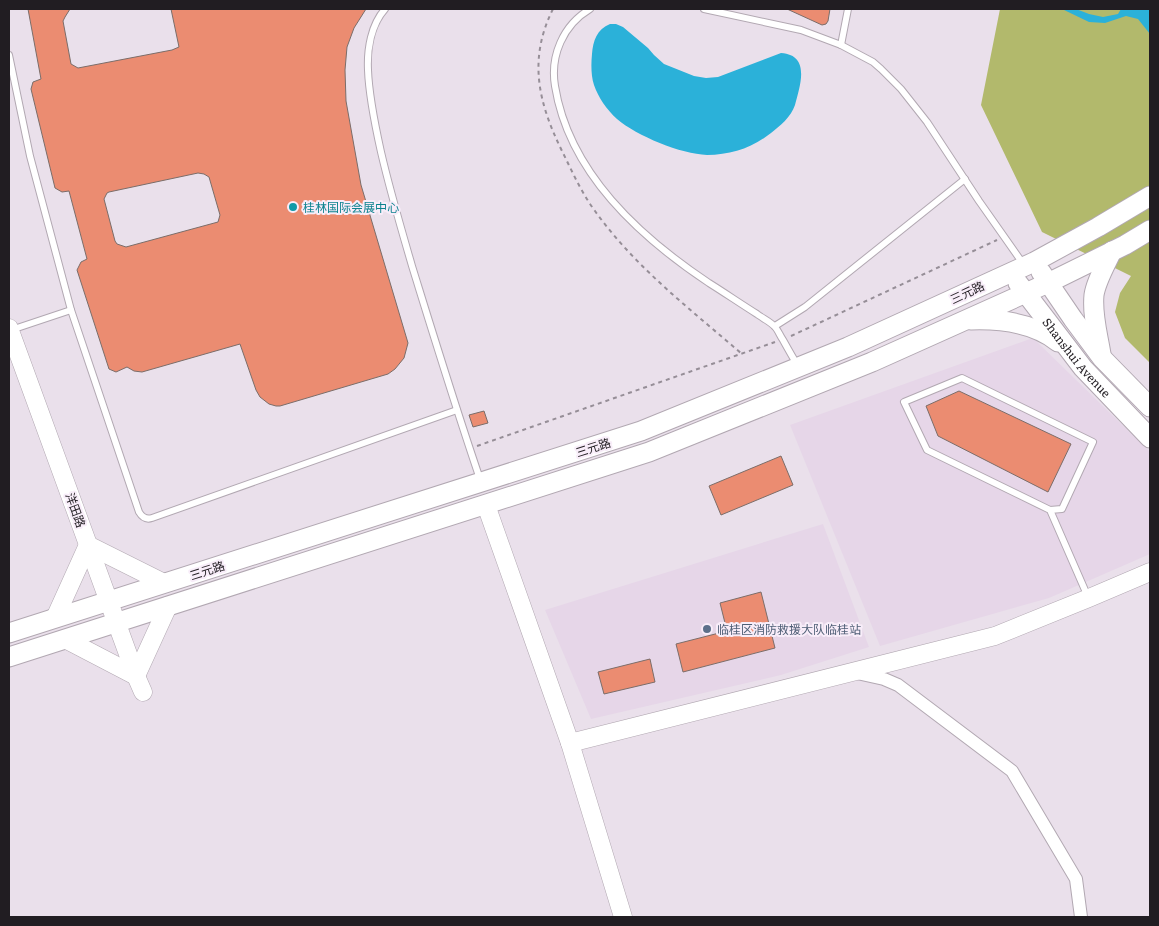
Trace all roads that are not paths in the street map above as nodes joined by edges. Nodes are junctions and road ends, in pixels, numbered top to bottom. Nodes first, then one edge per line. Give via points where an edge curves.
1 (385, 9) edge
2 (590, 9) edge
3 (704, 9) edge
4 (848, 9) edge
5 (841, 45) junction
6 (9, 55) edge
7 (965, 179) junction
8 (1150, 196) edge
9 (1150, 230) edge
10 (1112, 251) junction
11 (1023, 267) junction
12 (1048, 283) junction
13 (1024, 292) junction
14 (71, 310) junction
15 (962, 321) junction
16 (775, 326) junction
17 (9, 329) edge
18 (1071, 352) junction
19 (1102, 358) junction
20 (798, 368) junction
21 (1150, 407) edge
22 (457, 410) junction
23 (1150, 438) edge
24 (482, 483) junction
25 (486, 505) junction
26 (1050, 510) junction
27 (88, 545) junction
28 (1150, 572) edge
29 (164, 583) junction
30 (1089, 598) junction
31 (109, 601) junction
32 (168, 606) junction
33 (55, 618) junction
34 (117, 622) junction
35 (9, 633) edge
36 (65, 639) junction
37 (9, 657) edge
38 (854, 672) junction
39 (136, 676) junction
40 (144, 692) dead end
41 (570, 743) junction
42 (623, 917) edge
43 (1081, 917) edge

1 - 22 lane via 376,22 368,52 373,118 390,194
2 - 16 lane via 562,37 554,67 561,113 584,165 617,207 651,239 699,276
3 - 5 lane via 801,30
4 - 5 lane
5 - 7 lane via 872,62 901,88
6 - 14 lane via 30,156
7 - 11 lane
7 - 16 lane via 805,307
8 - 11 main road, 三元路
9 - 10 main road, 三元路
10 - 12 main road, 三元路
10 - 19 main road via 1094,294 1094,317
11 - 12 main road, Shanshui Avenue
11 - 13 main road, Shanshui Avenue
11 - 20 main road, 三元路
12 - 13 main road, 三元路
12 - 19 main road, Shanshui Avenue
13 - 15 main road, 三元路
13 - 18 main road, Shanshui Avenue
14 - 17 lane
14 - 22 lane via 139,512 148,519
15 - 18 main road via 989,319 1037,329
15 - 25 main road, 三元路 via 872,362 649,452
16 - 20 lane
17 - 27 street, 洋田路
18 - 23 main road, Shanshui Avenue
19 - 21 main road, Shanshui Avenue
20 - 24 main road, 三元路 via 641,431
22 - 24 lane
24 - 29 main road, 三元路
25 - 32 main road, 三元路
25 - 41 street
26 - 26 lane via 1062,509 1093,442 962,378 904,402 927,450
26 - 30 lane
27 - 29 street
27 - 31 street, 洋田路
27 - 33 street
28 - 30 street
29 - 31 main road, 三元路
30 - 38 street via 996,636
31 - 33 main road, 三元路
31 - 34 street, 洋田路
32 - 34 main road, 三元路
32 - 39 street
33 - 35 main road, 三元路
34 - 36 main road, 三元路
34 - 39 street, 洋田路
36 - 37 main road, 三元路
36 - 39 street
38 - 41 street
38 - 43 street via 898,685 1012,770 1076,879
39 - 40 street, 洋田路
41 - 42 street

